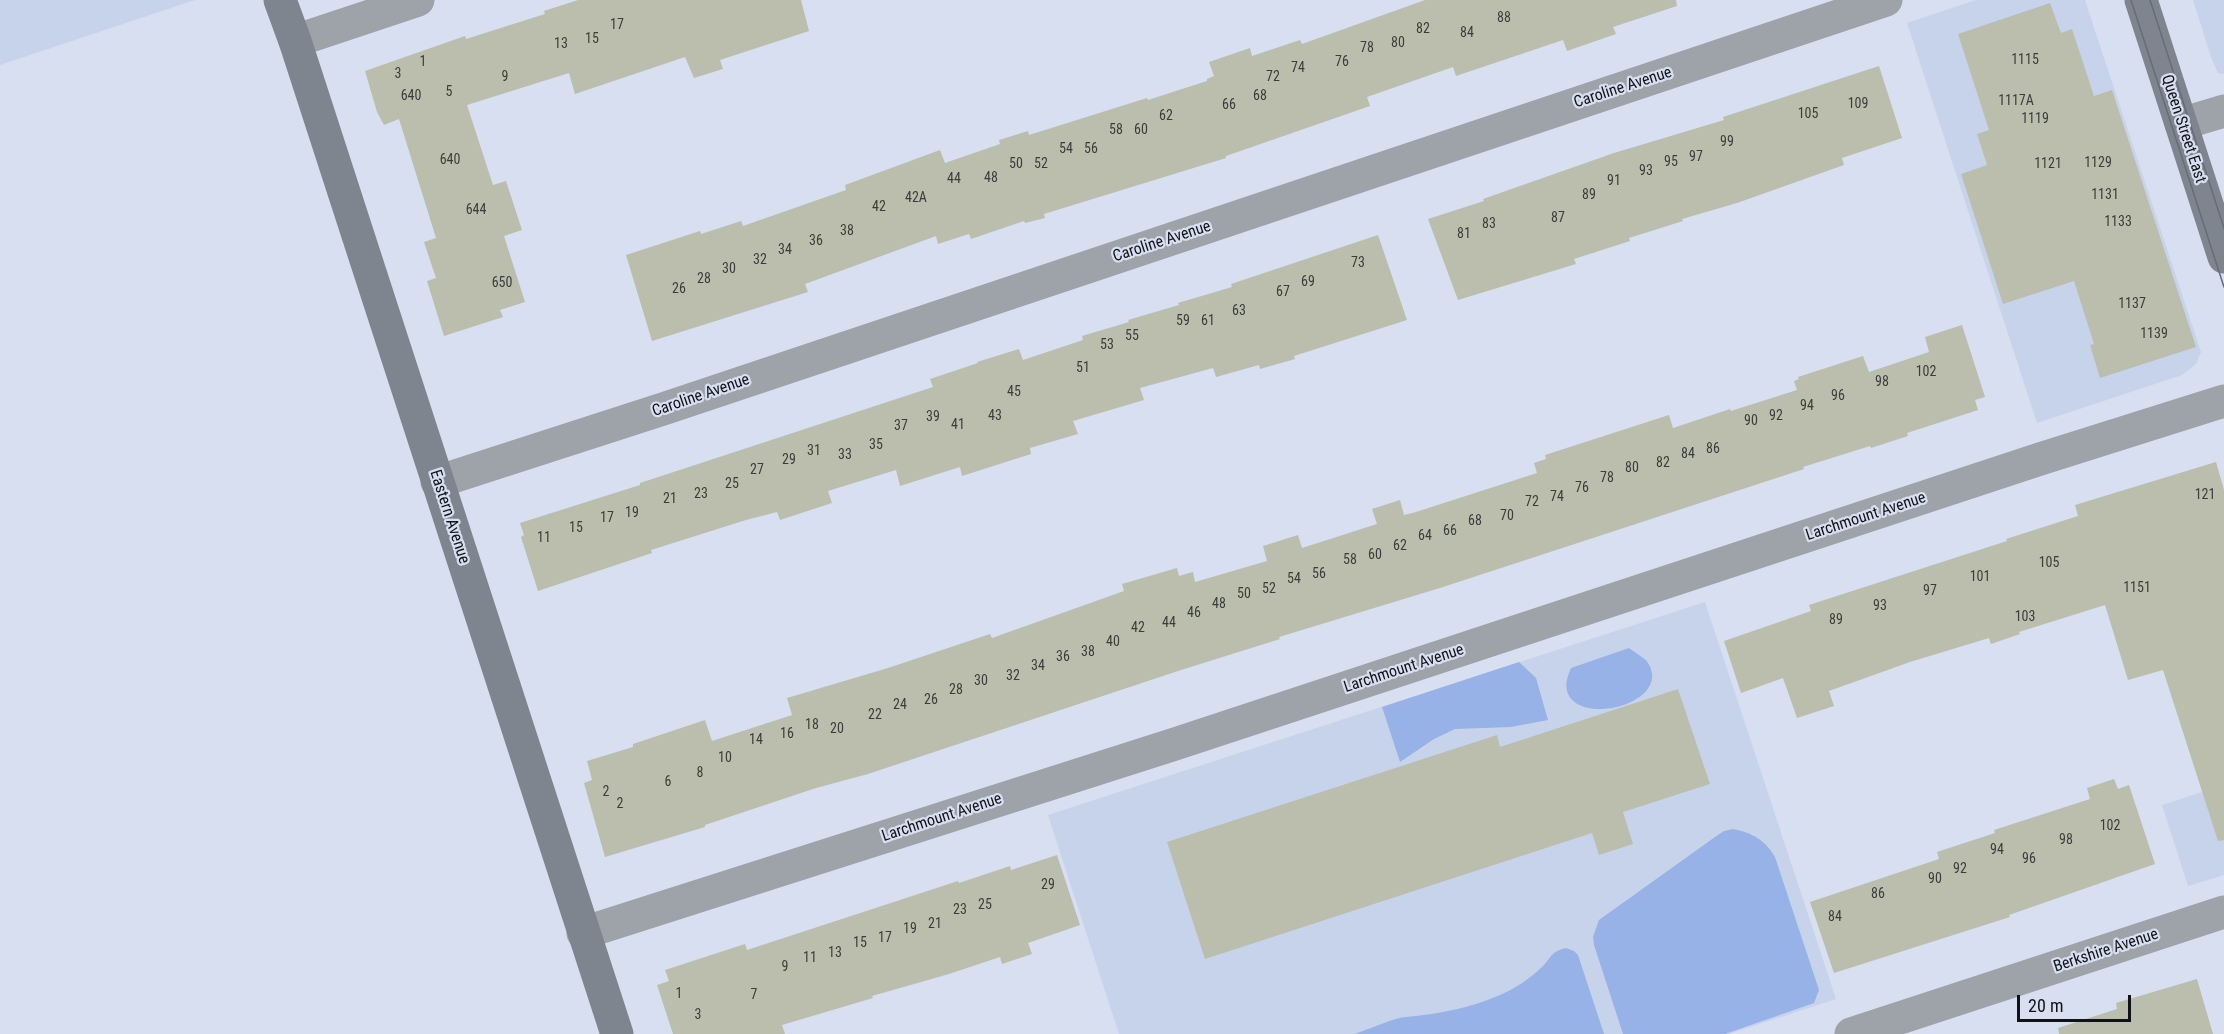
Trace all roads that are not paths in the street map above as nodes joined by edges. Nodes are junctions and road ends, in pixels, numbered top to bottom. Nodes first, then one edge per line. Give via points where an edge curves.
1 (280, 0) edge
2 (418, 0) edge
3 (1886, 0) edge
4 (2141, 0) edge
5 (296, 41) junction
6 (2224, 111) edge
7 (2181, 123) junction
8 (2224, 258) edge
9 (2224, 401) edge
10 (437, 482) junction
11 (2224, 912) edge
12 (583, 933) junction
13 (617, 1034) edge
14 (1851, 1034) edge

1 - 5 main road, Eastern Avenue
2 - 5 street
3 - 10 street, Caroline Avenue
4 - 7 main road, Queen Street East
5 - 10 main road, Eastern Avenue
6 - 7 street
7 - 8 main road, Queen Street East
9 - 12 street, Larchmount Avenue
10 - 12 main road, Eastern Avenue
11 - 14 street, Berkshire Avenue
12 - 13 main road, Eastern Avenue

